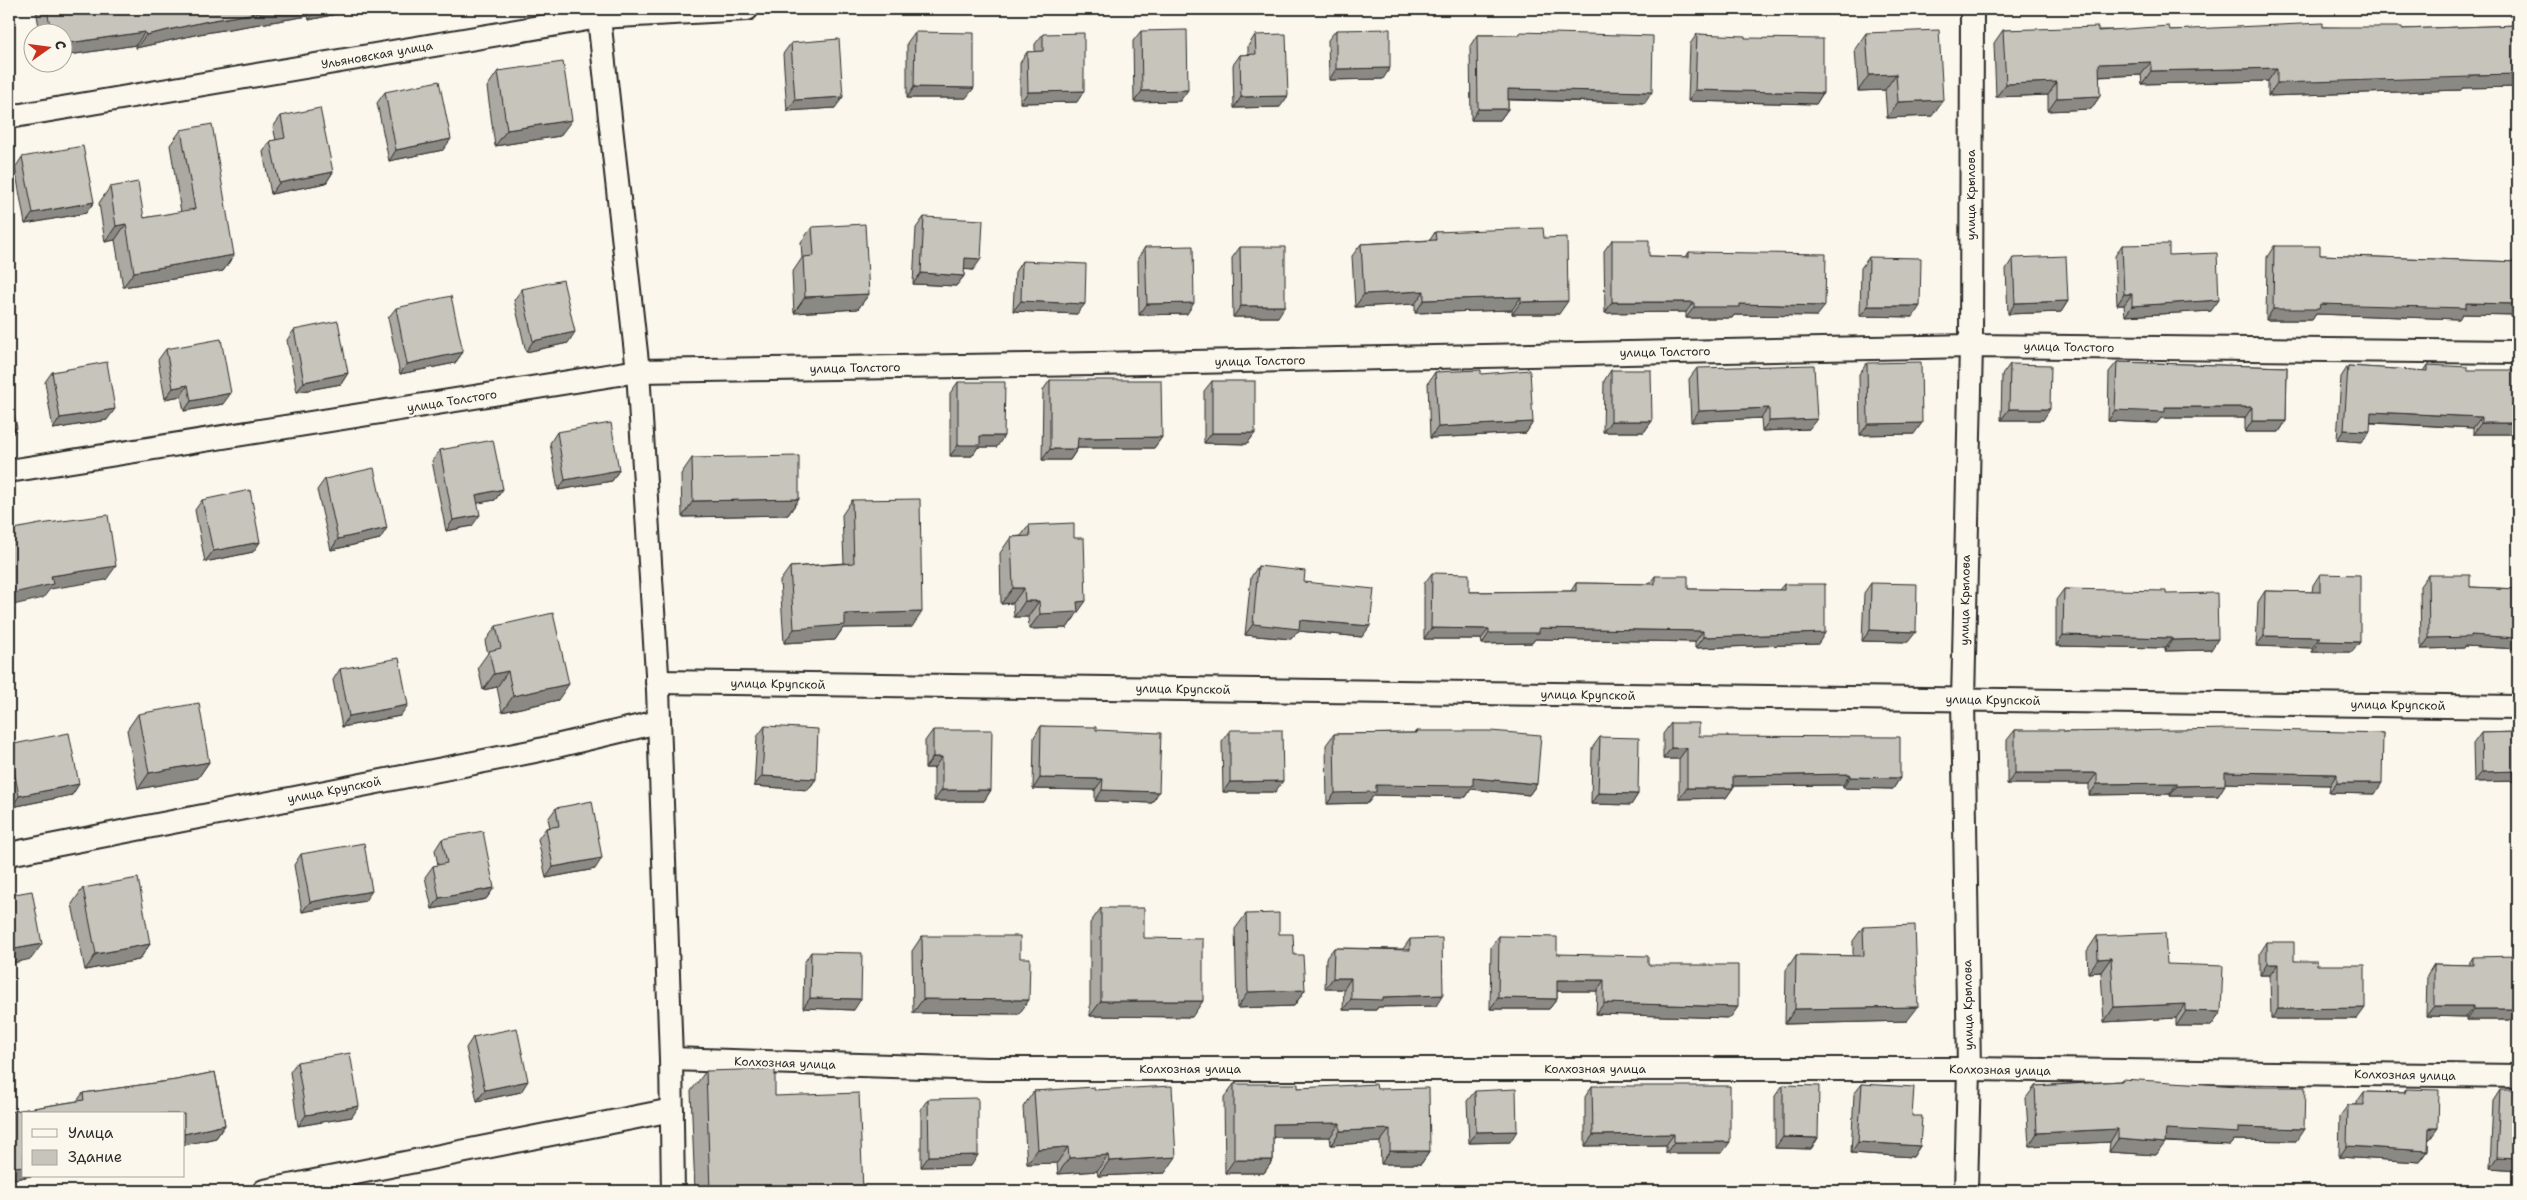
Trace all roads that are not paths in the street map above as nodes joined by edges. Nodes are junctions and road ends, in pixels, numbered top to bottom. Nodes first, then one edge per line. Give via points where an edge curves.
1 (747, 9) edge
2 (1972, 9) edge
3 (598, 13) edge
4 (9, 117) edge
5 (1971, 346) junction
6 (2518, 352) edge
7 (638, 371) junction
8 (9, 471) edge
9 (657, 682) junction
10 (1963, 700) junction
11 (2518, 707) edge
12 (658, 722) junction
13 (9, 854) edge
14 (671, 1059) junction
15 (1969, 1069) junction
16 (2518, 1076) edge
17 (672, 1110) junction
18 (264, 1191) edge
19 (673, 1191) edge
20 (1966, 1191) edge

1 - 3 street, Ульяновская улица
2 - 5 street, улица Крылова
3 - 4 street, Ульяновская улица
3 - 7 street
5 - 6 street, улица Толстого
5 - 7 street, улица Толстого
5 - 10 street, улица Крылова
7 - 8 street, улица Толстого
7 - 9 street
9 - 10 street, улица Крупской
9 - 12 street
10 - 11 street, улица Крупской
10 - 15 street, улица Крылова
12 - 13 street, улица Крупской via 535,751
12 - 14 street
14 - 15 street, Колхозная улица via 987,1069
14 - 17 street
15 - 16 street, Колхозная улица
15 - 20 street, улица Крылова
17 - 18 street
17 - 19 street

